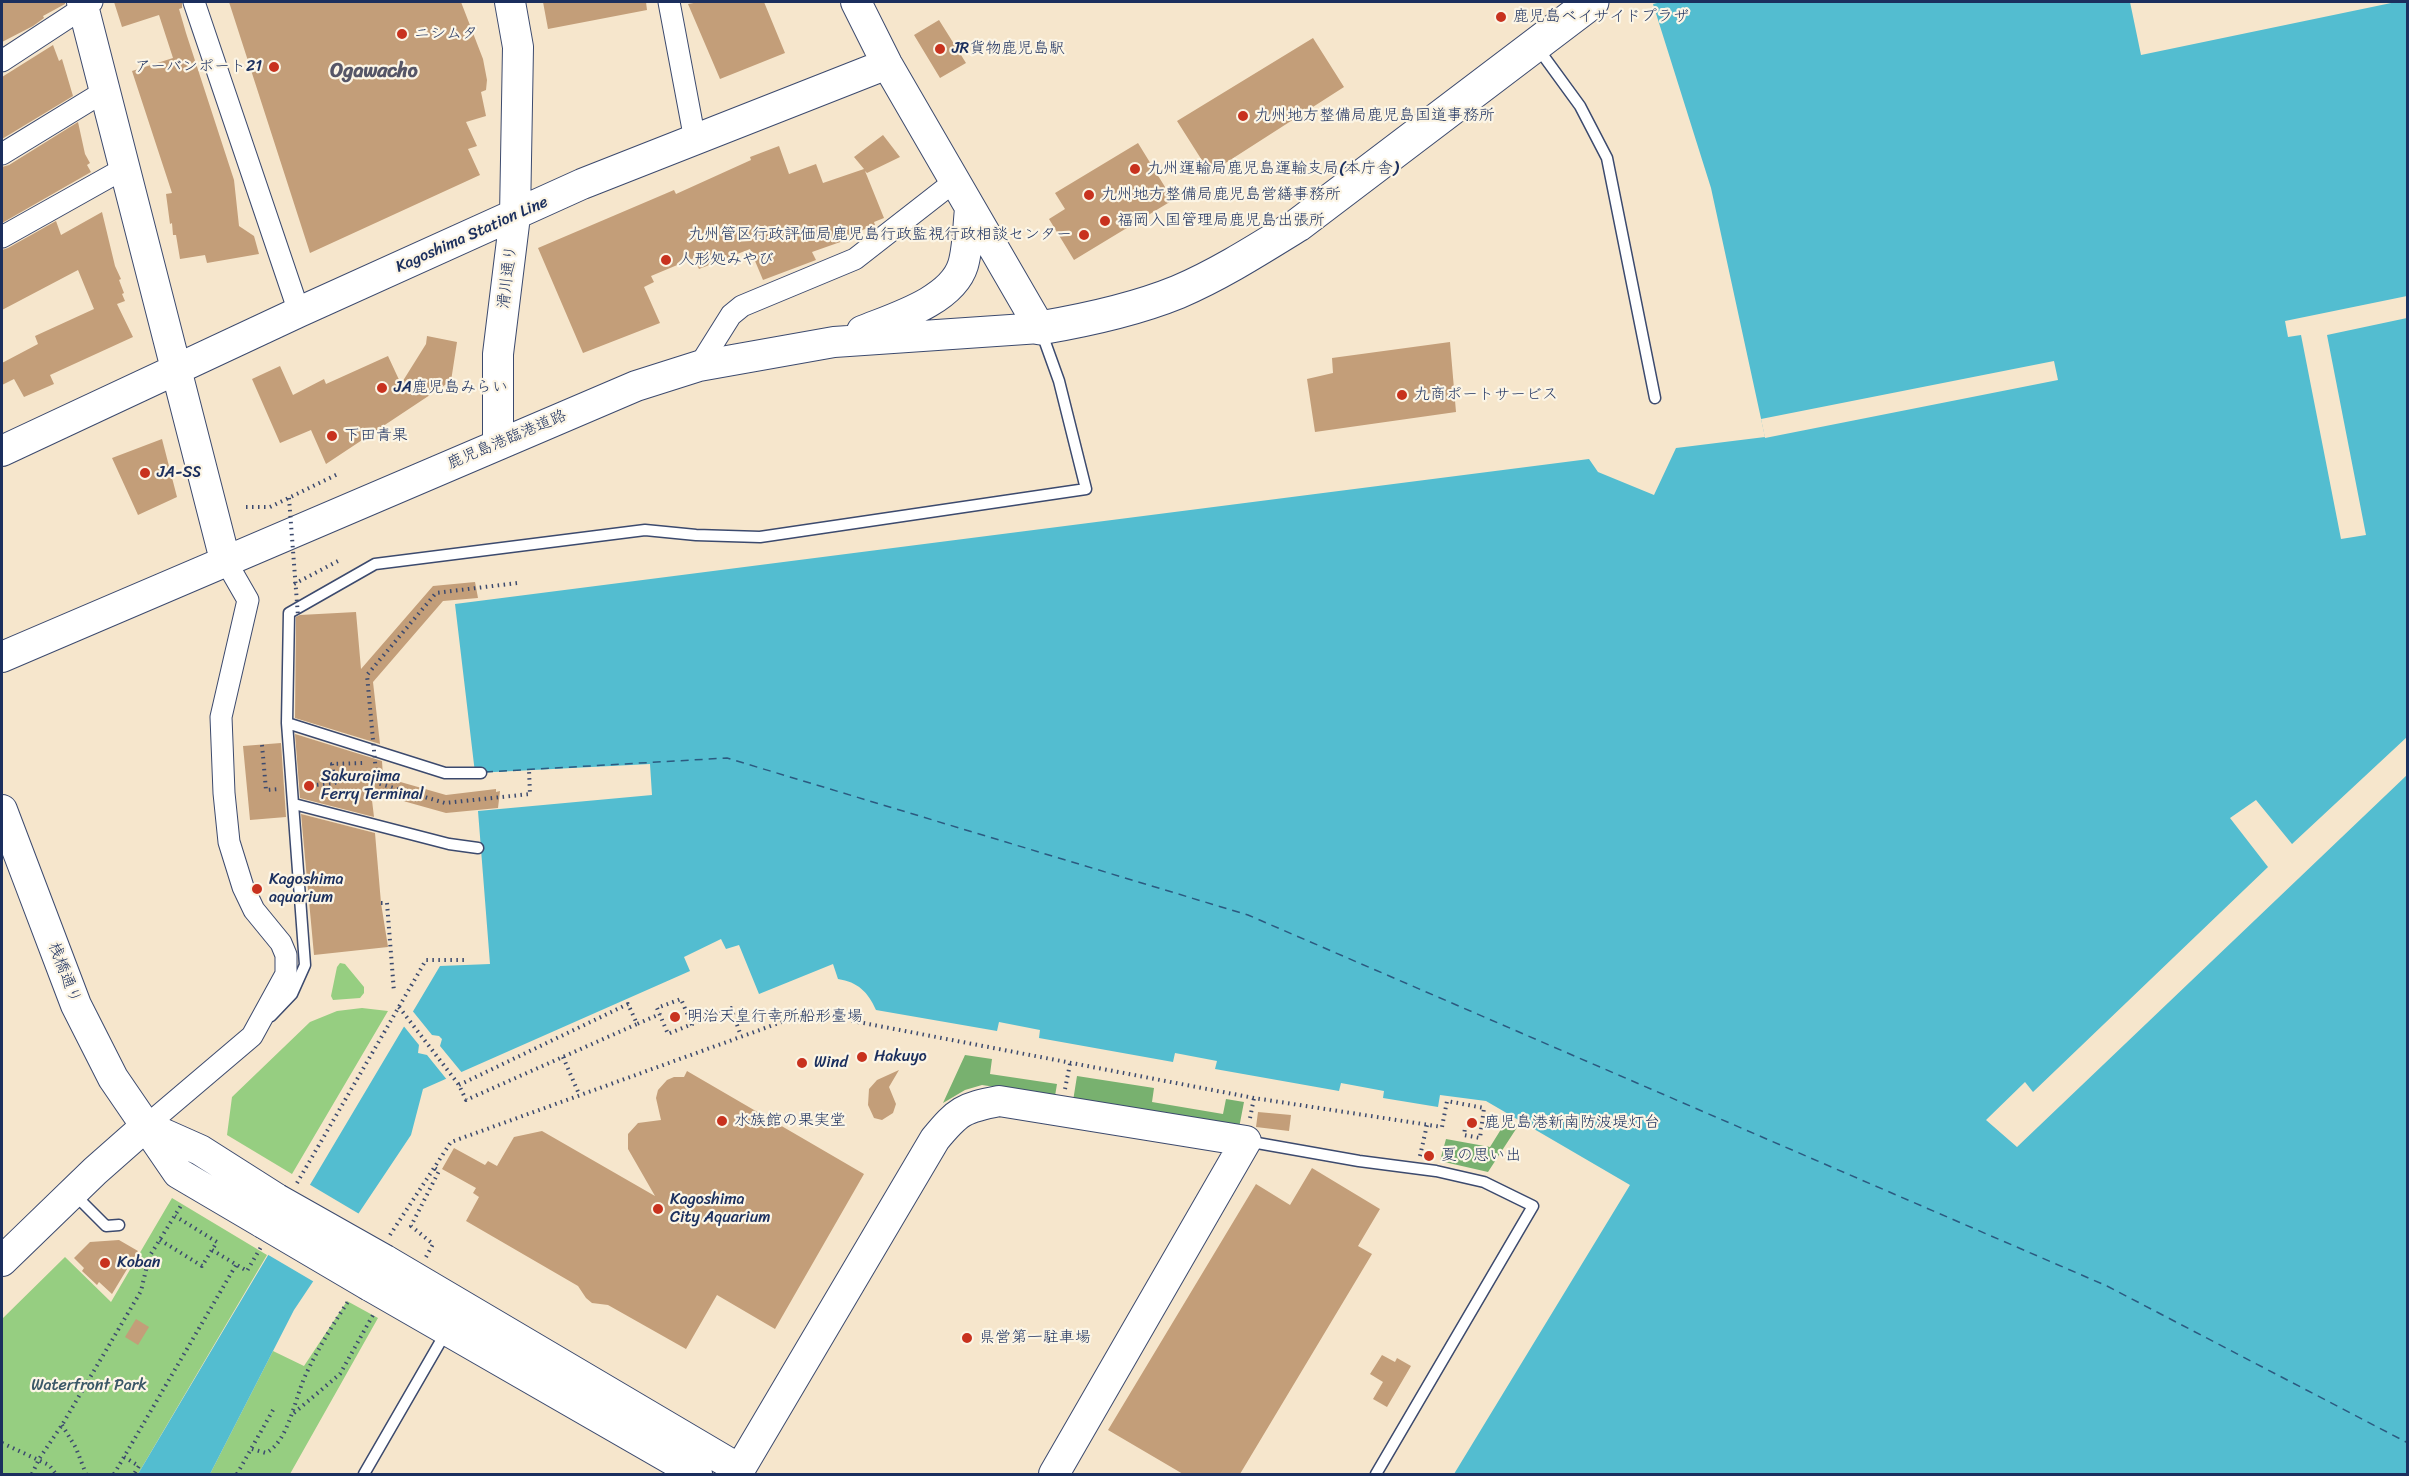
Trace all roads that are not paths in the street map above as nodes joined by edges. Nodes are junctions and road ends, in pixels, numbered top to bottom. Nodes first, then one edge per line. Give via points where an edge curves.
1 (194, 2) edge
2 (510, 2) edge
3 (669, 2) edge
4 (856, 2) edge
5 (1592, 2) edge
6 (85, 3) edge
7 (1535, 44) junction
8 (2, 61) edge
9 (886, 64) junction
10 (105, 91) junction
11 (695, 140) junction
12 (2, 154) edge
13 (125, 168) junction
14 (955, 181) junction
15 (970, 209) junction
16 (515, 216) junction
17 (2, 237) edge
18 (299, 312) junction
19 (1040, 328) junction
20 (834, 342) junction
21 (699, 366) junction
22 (176, 369) junction
23 (1655, 398) dead end
24 (498, 444) junction
25 (2, 451) edge
26 (225, 560) junction
27 (2, 657) edge
28 (288, 723) junction
29 (481, 773) dead end
30 (294, 804) junction
31 (2, 810) edge
32 (478, 848) dead end
33 (252, 1036) junction
34 (146, 1126) junction
35 (1246, 1141) junction
36 (72, 1193) junction
37 (275, 1213) junction
38 (119, 1225) dead end
39 (2, 1261) edge
40 (448, 1329) junction
41 (738, 1472) edge
42 (364, 1474) edge
43 (697, 1474) edge
44 (1054, 1474) edge
45 (1376, 1474) edge

1 - 18 street
2 - 16 street, 滑川通り via 518,47
3 - 11 street
4 - 9 street
5 - 7 highway
6 - 8 street
6 - 10 street
7 - 19 highway via 1298,225 1207,279 1093,318
7 - 23 lane via 1580,106 1607,158
9 - 11 street, Kagoshima Station Line
9 - 14 street
10 - 12 street
10 - 13 street
11 - 16 street, Kagoshima Station Line via 582,184
13 - 17 street
13 - 22 street
14 - 15 street
14 - 21 street via 855,259 742,306 731,315
15 - 19 street
15 - 20 street via 963,264 955,281 910,312
16 - 18 street, Kagoshima Station Line
16 - 24 street, 滑川通り via 498,354
18 - 22 street, Kagoshima Station Line
19 - 20 street, 鹿児島港臨港道路
19 - 28 lane via 1059,381 1086,489 760,537 645,530 375,564 290,613
20 - 21 street, 鹿児島港臨港道路
21 - 24 street, 鹿児島港臨港道路 via 636,386
22 - 25 street, Kagoshima Station Line
22 - 26 street
24 - 26 street, 鹿児島港臨港道路
26 - 27 street, 鹿児島港臨港道路
26 - 33 street via 248,600 221,717 230,842 243,887 286,955 286,974
28 - 29 lane via 445,772
28 - 30 lane
30 - 32 lane
30 - 33 lane via 305,965 292,994
31 - 34 street, 桟橋通り via 76,1005 113,1078
33 - 34 street
34 - 36 street
34 - 37 street via 200,1150
35 - 41 street via 999,1101 970,1107 954,1116 935,1139
35 - 44 street
35 - 45 lane via 1484,1182 1533,1206
36 - 38 lane via 106,1226
36 - 39 street
37 - 40 street, bridge via 361,1290
37 - 41 street, bridge via 388,1248
40 - 42 lane
40 - 43 street

